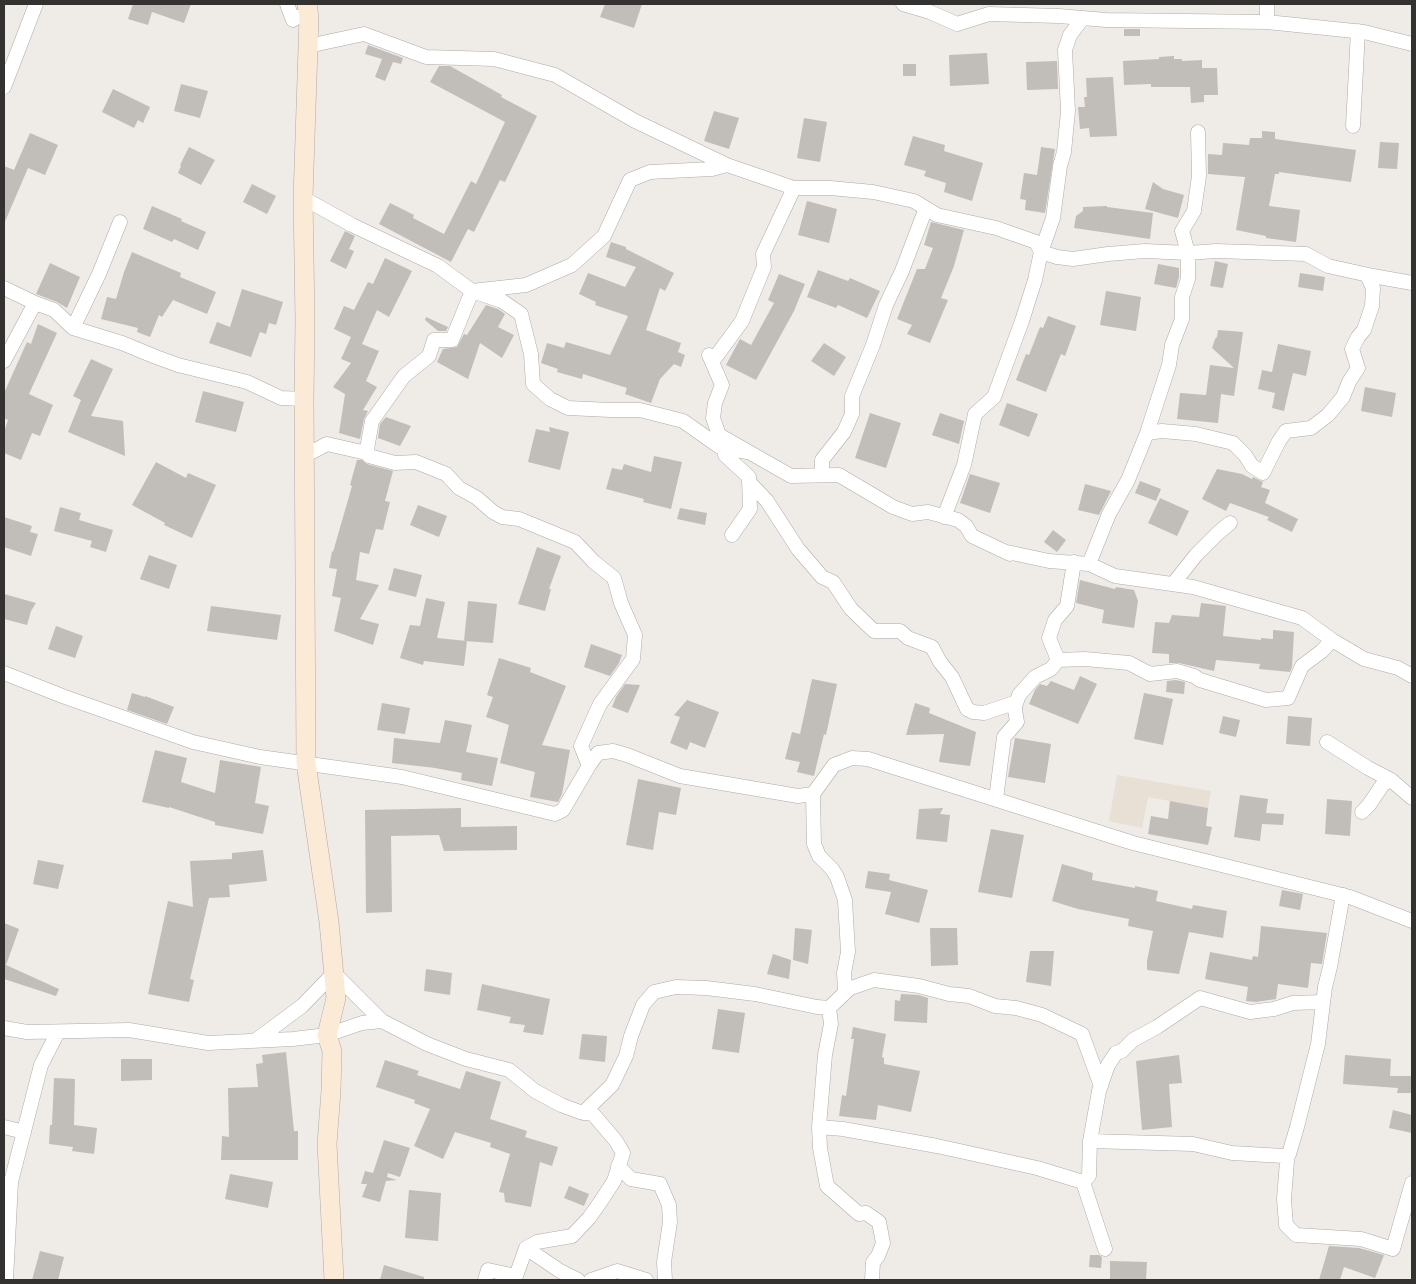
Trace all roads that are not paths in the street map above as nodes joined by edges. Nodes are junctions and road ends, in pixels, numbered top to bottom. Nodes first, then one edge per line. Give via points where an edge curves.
1 (36, 4) edge
2 (287, 4) edge
3 (904, 4) edge
4 (1267, 4) edge
5 (308, 10) edge
6 (1083, 18) junction
7 (1267, 22) junction
8 (1358, 31) junction
9 (1412, 44) edge
10 (308, 46) junction
11 (6, 72) edge
12 (4, 87) edge
13 (1353, 126) dead end
14 (1198, 132) dead end
15 (727, 165) junction
16 (794, 188) junction
17 (303, 198) junction
18 (926, 208) junction
19 (120, 222) dead end
20 (1040, 252) junction
21 (1188, 253) junction
22 (1367, 274) junction
23 (1412, 283) edge
24 (4, 288) edge
25 (472, 291) junction
26 (35, 303) junction
27 (73, 328) junction
28 (4, 361) edge
29 (304, 399) junction
30 (1147, 433) junction
31 (367, 448) junction
32 (730, 449) junction
33 (746, 452) junction
34 (304, 456) junction
35 (822, 475) junction
36 (750, 482) junction
37 (944, 517) junction
38 (1230, 523) dead end
39 (732, 535) dead end
40 (1074, 562) junction
41 (1090, 564) junction
42 (1173, 584) junction
43 (1332, 640) junction
44 (1058, 660) junction
45 (4, 673) edge
46 (1412, 676) edge
47 (1014, 709) junction
48 (1328, 742) dead end
49 (306, 763) junction
50 (589, 766) junction
51 (1391, 780) junction
52 (813, 794) junction
53 (1412, 798) edge
54 (996, 799) junction
55 (1362, 812) dead end
56 (1342, 895) junction
57 (1412, 921) edge
58 (334, 973) junction
59 (849, 989) junction
60 (1323, 1002) junction
61 (828, 1008) junction
62 (382, 1021) junction
63 (4, 1028) edge
64 (58, 1032) junction
65 (327, 1034) junction
66 (256, 1040) junction
67 (1101, 1086) junction
68 (583, 1113) junction
69 (4, 1127) edge
70 (819, 1127) junction
71 (24, 1132) junction
72 (1090, 1141) junction
73 (1284, 1156) junction
74 (618, 1166) junction
75 (1083, 1182) junction
76 (1412, 1183) edge
77 (526, 1248) junction
78 (1105, 1249) dead end
79 (6, 1280) edge
80 (334, 1280) edge
81 (485, 1280) edge
82 (578, 1280) edge
83 (591, 1280) edge
84 (646, 1280) edge
85 (665, 1280) edge
86 (872, 1280) edge

1 - 11 street
2 - 5 street via 293,20
3 - 6 street via 957,24 989,14
4 - 7 street
5 - 10 street
6 - 7 street
6 - 20 street via 1070,35 1065,50 1068,111 1064,152 1053,218
7 - 8 street
8 - 9 street
8 - 13 street
10 - 15 street via 364,34 426,57 494,59 555,75 635,121
10 - 17 street
11 - 12 street
14 - 21 street via 1199,176 1194,211 1182,231
15 - 16 street
15 - 25 street via 712,169 650,172 630,180 604,236 572,264 526,285
16 - 18 street via 873,192
16 - 33 street via 763,254 764,268 742,321 711,359 722,385 712,418 714,425 719,435
17 - 25 street via 438,266
17 - 29 street
18 - 20 street via 937,215 981,224 1036,242
18 - 35 street via 852,396 852,414 844,432 822,460
19 - 27 street
20 - 21 street via 1073,259 1145,252
20 - 37 street via 1035,280 994,397 974,414 964,465
21 - 22 street via 1306,254 1328,266
21 - 30 street via 1182,319
22 - 23 street
22 - 30 street via 1373,288 1372,306 1364,330 1352,349 1358,368 1328,415 1311,428 1286,431 1263,473 1252,466 1234,443 1196,434
24 - 26 street
25 - 31 street via 452,340 434,340 429,356 404,376 372,421
25 - 32 street via 502,301 521,314 531,354 533,384 550,399 568,408 640,410 674,419 720,448
26 - 27 street via 54,310
26 - 28 street
27 - 29 street via 178,365 248,382 281,398
29 - 34 street
30 - 41 street via 1128,480 1109,514
31 - 34 street via 362,452 327,444
31 - 50 street via 369,456 395,462 416,462 446,474 459,488 492,512 519,519 575,542 614,578 635,635 633,659 600,704 581,746
32 - 33 street
32 - 36 street via 726,455 749,477
33 - 35 street via 792,476
34 - 49 street
35 - 37 street via 839,475 893,507 912,514 928,512
36 - 39 street via 750,509
36 - 47 street via 767,501 798,549 822,577 833,582 851,609 874,631 900,631 908,638 932,647 967,710 984,713 1014,703
37 - 40 street via 958,520 972,536 1008,553
38 - 42 street via 1196,555
40 - 41 street
40 - 44 street via 1067,606 1055,620 1049,638
41 - 42 street via 1115,576
42 - 43 street via 1302,618
43 - 44 street via 1322,652 1302,666 1288,698 1266,700 1177,671 1150,674 1129,663
43 - 46 street via 1364,659 1398,668
44 - 47 street via 1051,669 1036,676 1019,695
45 - 49 street via 193,742 260,757
47 - 54 street via 1017,722 1004,736
48 - 51 street
49 - 50 street via 402,777 555,814 563,810
49 - 58 street
50 - 52 street via 598,753 613,751 680,776 798,796
51 - 53 street
51 - 55 street via 1383,784
52 - 54 street via 834,764 852,758 868,759
52 - 59 street via 814,844 819,856 837,878 845,900 848,952 844,973 845,990
54 - 56 street via 1133,843
56 - 57 street
56 - 60 street
58 - 62 street
58 - 65 street via 336,998
58 - 66 street via 302,1006
59 - 61 street
59 - 67 street via 874,980 919,986 1042,1015 1082,1034
60 - 67 street via 1293,1003 1250,1012 1200,998 1116,1053 1108,1064
60 - 73 street via 1318,1044 1303,1105 1289,1154
61 - 68 street via 706,988 676,986 654,992 643,1004 626,1056 612,1085
61 - 70 street via 832,1024 825,1054
62 - 65 street via 362,1023
62 - 68 street via 427,1044 466,1059 509,1070 535,1091
63 - 64 street
64 - 66 street via 129,1030 208,1043
64 - 71 street via 41,1065
65 - 66 street
65 - 80 street via 332,1051 327,1144
67 - 72 street
68 - 74 street via 593,1114 616,1141 623,1153
69 - 71 street
70 - 75 street via 938,1146 1037,1168
70 - 86 street via 827,1186 859,1214 866,1214 879,1222 883,1243 873,1262
71 - 79 street via 12,1182
72 - 73 street via 1192,1144 1232,1153
72 - 75 street via 1089,1176
73 - 76 street via 1287,1161 1286,1225 1296,1235 1361,1240 1393,1249
74 - 77 street via 614,1181 601,1201 572,1236 537,1242
74 - 85 street via 632,1179 660,1184 669,1205
75 - 78 street
77 - 81 street via 516,1276 488,1270
77 - 82 street
83 - 84 street via 617,1271

